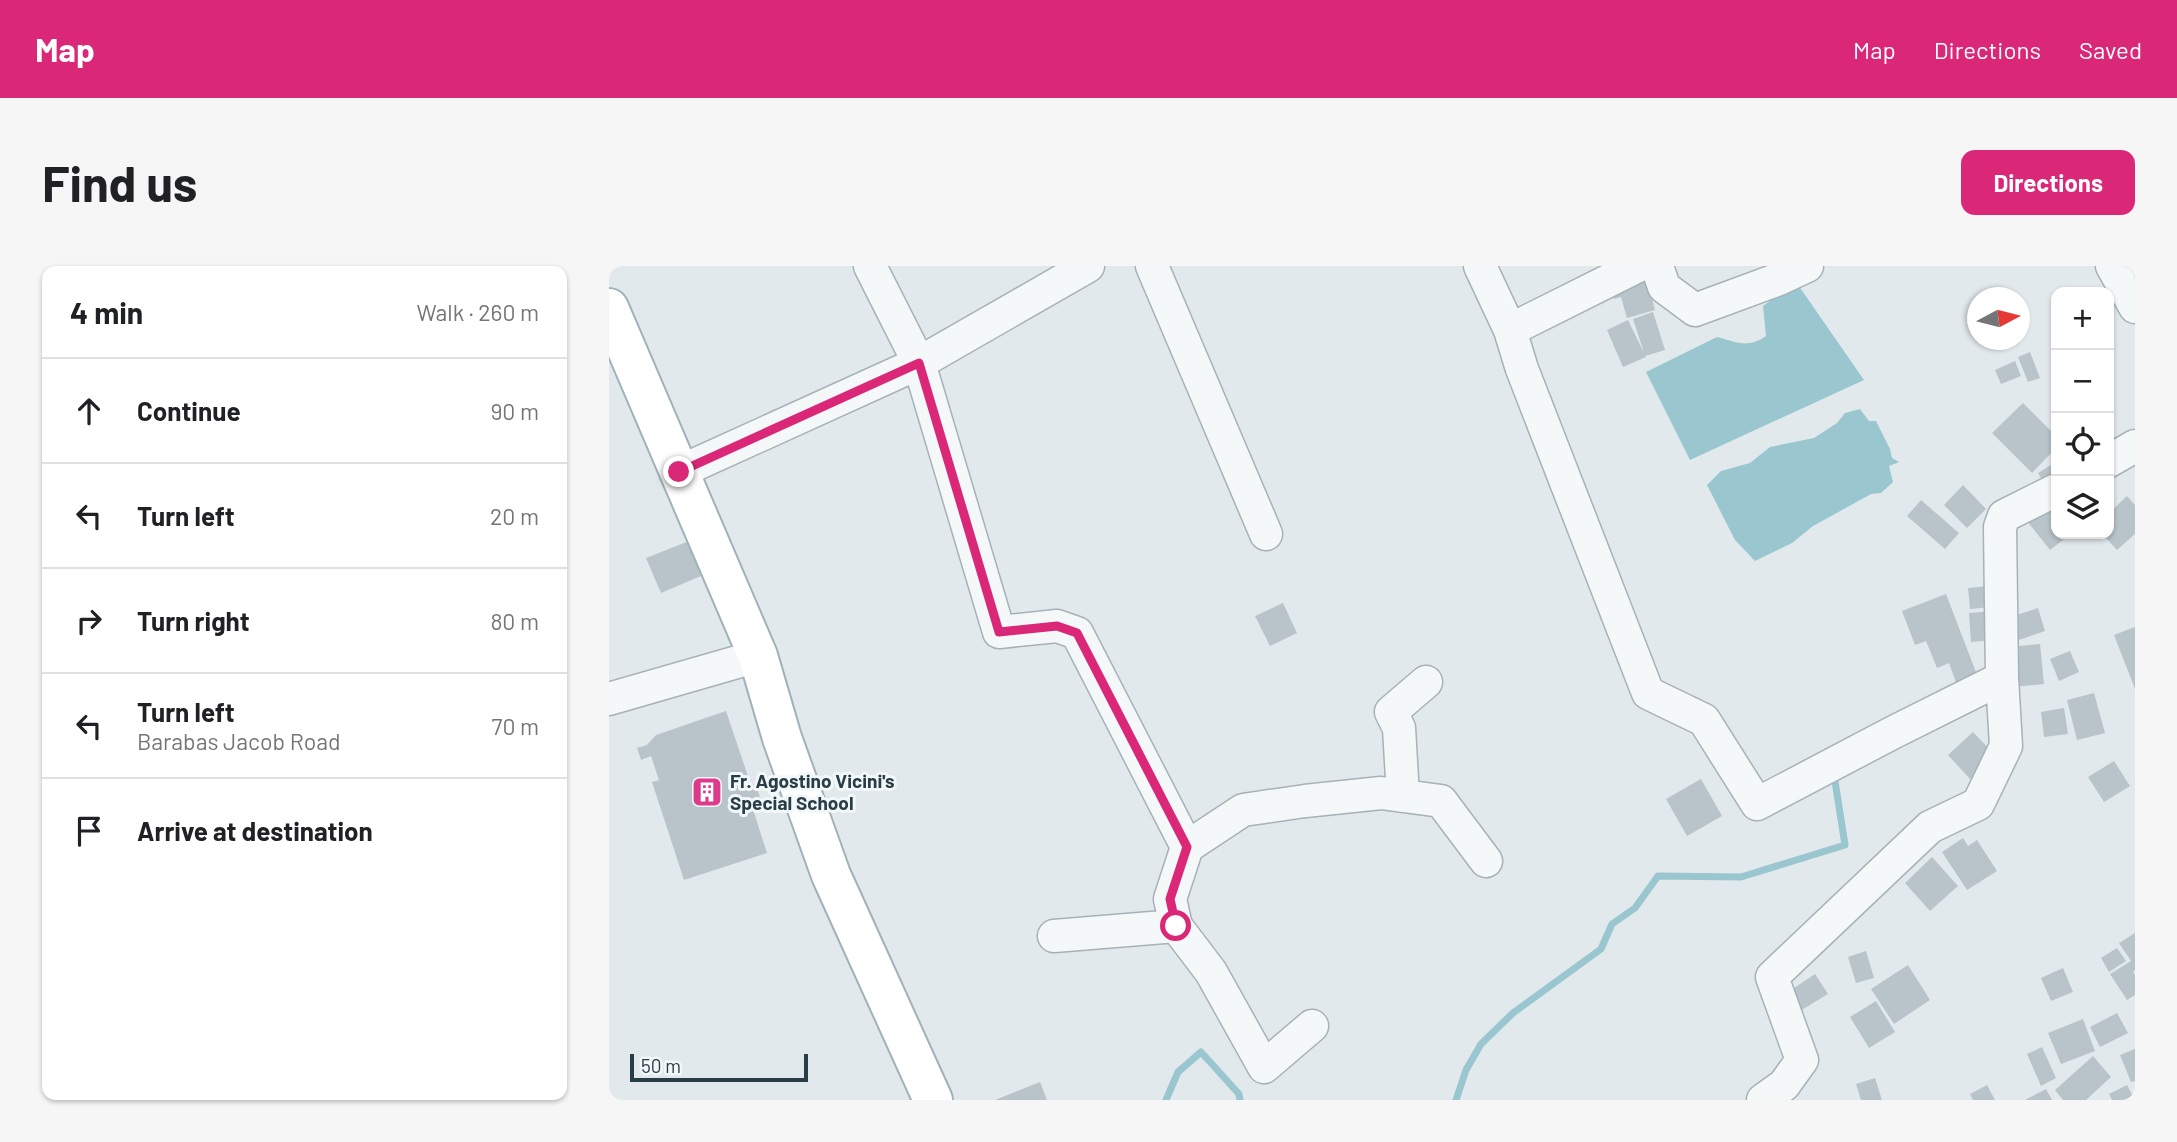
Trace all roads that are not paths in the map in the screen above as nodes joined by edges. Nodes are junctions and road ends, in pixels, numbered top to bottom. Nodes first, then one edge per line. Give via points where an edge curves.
1 (870, 266) edge
2 (1088, 266) edge
3 (1152, 266) edge
4 (1480, 266) edge
5 (1638, 266) edge
6 (1657, 266) edge
7 (1807, 266) edge
8 (2112, 266) edge
9 (2135, 307) edge
10 (609, 308) edge
11 (1510, 330) junction
12 (919, 363) junction
13 (2135, 446) edge
14 (2114, 458) edge
15 (679, 472) junction
16 (2051, 493) edge
17 (1266, 534) dead end
18 (758, 656) junction
19 (2002, 678) junction
20 (1426, 682) dead end
21 (609, 699) edge
22 (1403, 796) junction
23 (1187, 847) junction
24 (1486, 861) dead end
25 (1176, 926) junction
26 (1054, 936) dead end
27 (1312, 1026) dead end
28 (933, 1100) edge
29 (1763, 1100) edge

1 - 12 street
2 - 12 street
3 - 17 street
4 - 11 street
5 - 11 street
6 - 7 street via 1664,288 1695,310
8 - 9 street
10 - 15 main road
11 - 19 street via 1648,693 1704,720 1757,804
12 - 15 street
12 - 23 street via 999,632 1057,626 1077,633
13 - 14 street
15 - 18 main road
16 - 19 street via 2004,516 2000,527
18 - 21 street
18 - 28 main road via 831,875
19 - 29 street via 2006,746 1978,804 1930,827 1772,977 1802,1060 1784,1085
20 - 22 street via 1391,712 1399,728
22 - 23 street via 1381,793 1243,810
22 - 24 street via 1441,801
23 - 25 street via 1170,899
25 - 26 street
25 - 27 street via 1211,972 1264,1067

